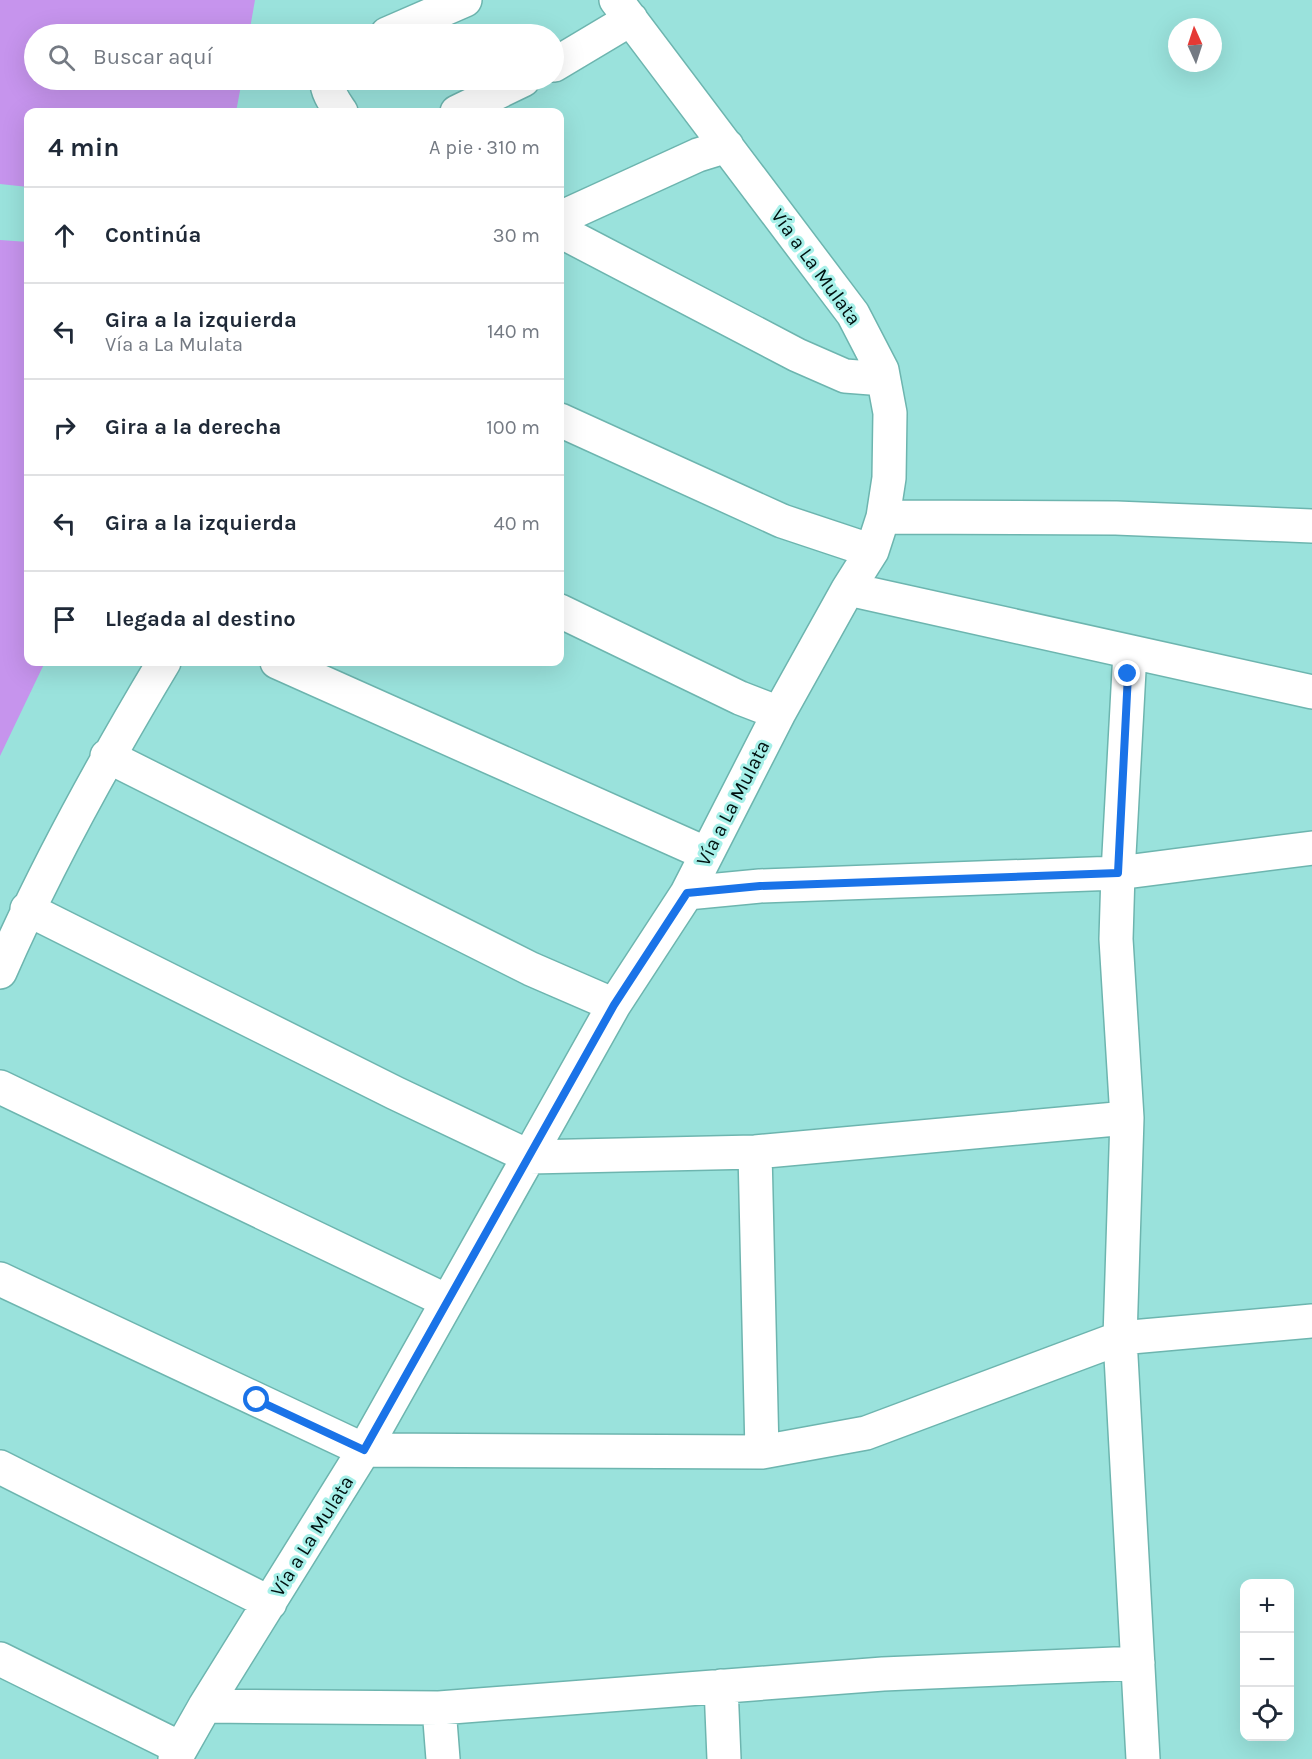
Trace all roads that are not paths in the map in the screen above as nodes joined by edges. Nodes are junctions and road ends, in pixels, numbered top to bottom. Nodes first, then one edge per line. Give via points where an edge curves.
1 (465, 0) edge
2 (624, 9) edge
3 (410, 24) edge
4 (564, 57) edge
5 (328, 90) edge
6 (503, 90) edge
7 (338, 108) edge
8 (465, 108) edge
9 (727, 146) junction
10 (564, 216) edge
11 (564, 233) edge
12 (882, 370) junction
13 (564, 422) edge
14 (883, 517) junction
15 (1312, 526) edge
16 (872, 551) junction
17 (848, 589) junction
18 (564, 613) edge
19 (1130, 652) junction
20 (162, 666) edge
21 (286, 666) edge
22 (1312, 692) edge
23 (779, 713) junction
24 (107, 756) junction
25 (1312, 848) edge
26 (707, 854) junction
27 (1118, 873) junction
28 (687, 893) junction
29 (27, 909) junction
30 (0, 972) edge
31 (614, 1005) junction
32 (0, 1087) edge
33 (1127, 1118) junction
34 (755, 1152) junction
35 (530, 1157) junction
36 (0, 1279) edge
37 (447, 1300) junction
38 (1312, 1321) edge
39 (1119, 1338) junction
40 (364, 1450) junction
41 (762, 1452) junction
42 (0, 1467) edge
43 (270, 1604) junction
44 (0, 1659) edge
45 (1137, 1663) junction
46 (722, 1686) junction
47 (205, 1706) junction
48 (439, 1708) junction
49 (177, 1754) edge
50 (443, 1759) edge
51 (724, 1759) edge
52 (1143, 1759) edge

1 - 3 street
2 - 4 street
2 - 9 street, Vía a La Mulata
5 - 7 street
6 - 8 street
9 - 10 street via 698,155
9 - 12 street, Vía a La Mulata via 853,314
11 - 12 street via 826,368 845,376 871,378
12 - 14 street, Vía a La Mulata via 890,413 889,478
13 - 16 street via 782,521
14 - 15 street via 1116,518
14 - 16 street, Vía a La Mulata
16 - 17 street, Vía a La Mulata
17 - 19 street
17 - 23 street, Vía a La Mulata
18 - 23 street via 740,699
19 - 22 street
19 - 27 street
20 - 24 street
21 - 26 street
23 - 26 street, Vía a La Mulata
24 - 29 street
24 - 31 street via 531,969
25 - 27 street
26 - 28 street, Vía a La Mulata
27 - 28 street via 760,886
27 - 33 street via 1116,939
28 - 31 street, Vía a La Mulata
29 - 30 street
29 - 35 street
31 - 35 street, Vía a La Mulata
32 - 37 street
33 - 34 street
33 - 39 street
34 - 35 street
34 - 41 street
35 - 37 street, Vía a La Mulata
36 - 40 street
37 - 40 street, Vía a La Mulata
38 - 39 street
39 - 41 street via 866,1433
39 - 45 street
40 - 41 street
40 - 43 street, Vía a La Mulata
42 - 43 street
43 - 47 street, Vía a La Mulata
44 - 49 street
45 - 46 street via 884,1674
45 - 52 street
46 - 48 street
46 - 51 street
47 - 48 street
47 - 49 street, Vía a La Mulata
48 - 50 street

